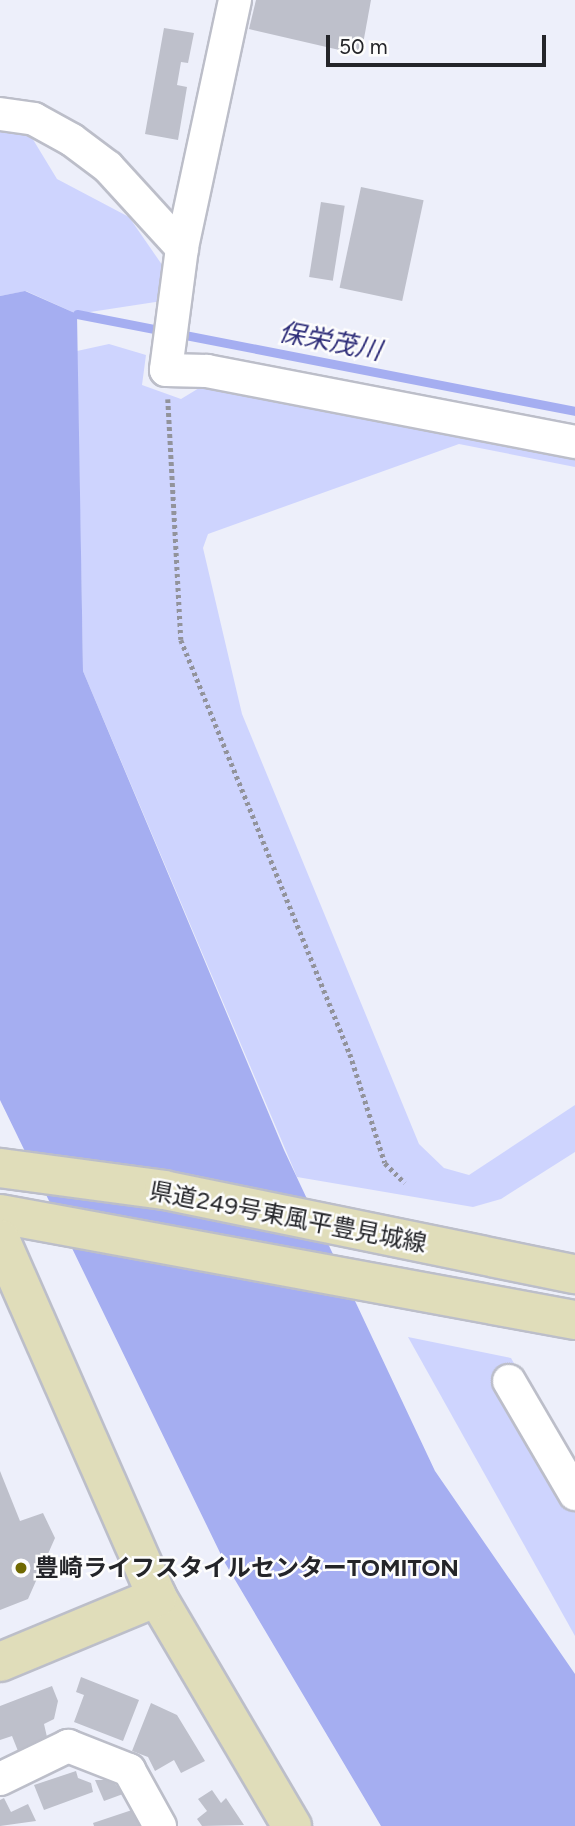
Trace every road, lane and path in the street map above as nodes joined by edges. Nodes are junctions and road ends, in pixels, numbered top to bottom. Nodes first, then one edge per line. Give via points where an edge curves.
1 (235, 0) edge
2 (0, 114) edge
3 (182, 248) junction
4 (166, 370) junction
5 (575, 442) edge
6 (5, 1168) edge
7 (405, 1183) dead end
8 (9, 1223) edge
9 (575, 1274) edge
10 (575, 1320) edge
11 (509, 1381) dead end
12 (575, 1494) edge
13 (157, 1597) junction
14 (0, 1662) edge
15 (0, 1779) edge
16 (160, 1826) edge
17 (292, 1826) edge

1 - 3 street
2 - 3 street via 34,119 72,140 107,167
3 - 4 street
4 - 5 street via 208,370
4 - 7 path via 181,640 350,1054 385,1163
6 - 9 main road, 県道249号東風平豊見城線 via 164,1190
8 - 10 main road, 県道249号東風平豊見城線
8 - 13 main road
11 - 12 street
13 - 14 main road
13 - 17 main road
15 - 16 street via 68,1746 129,1770

